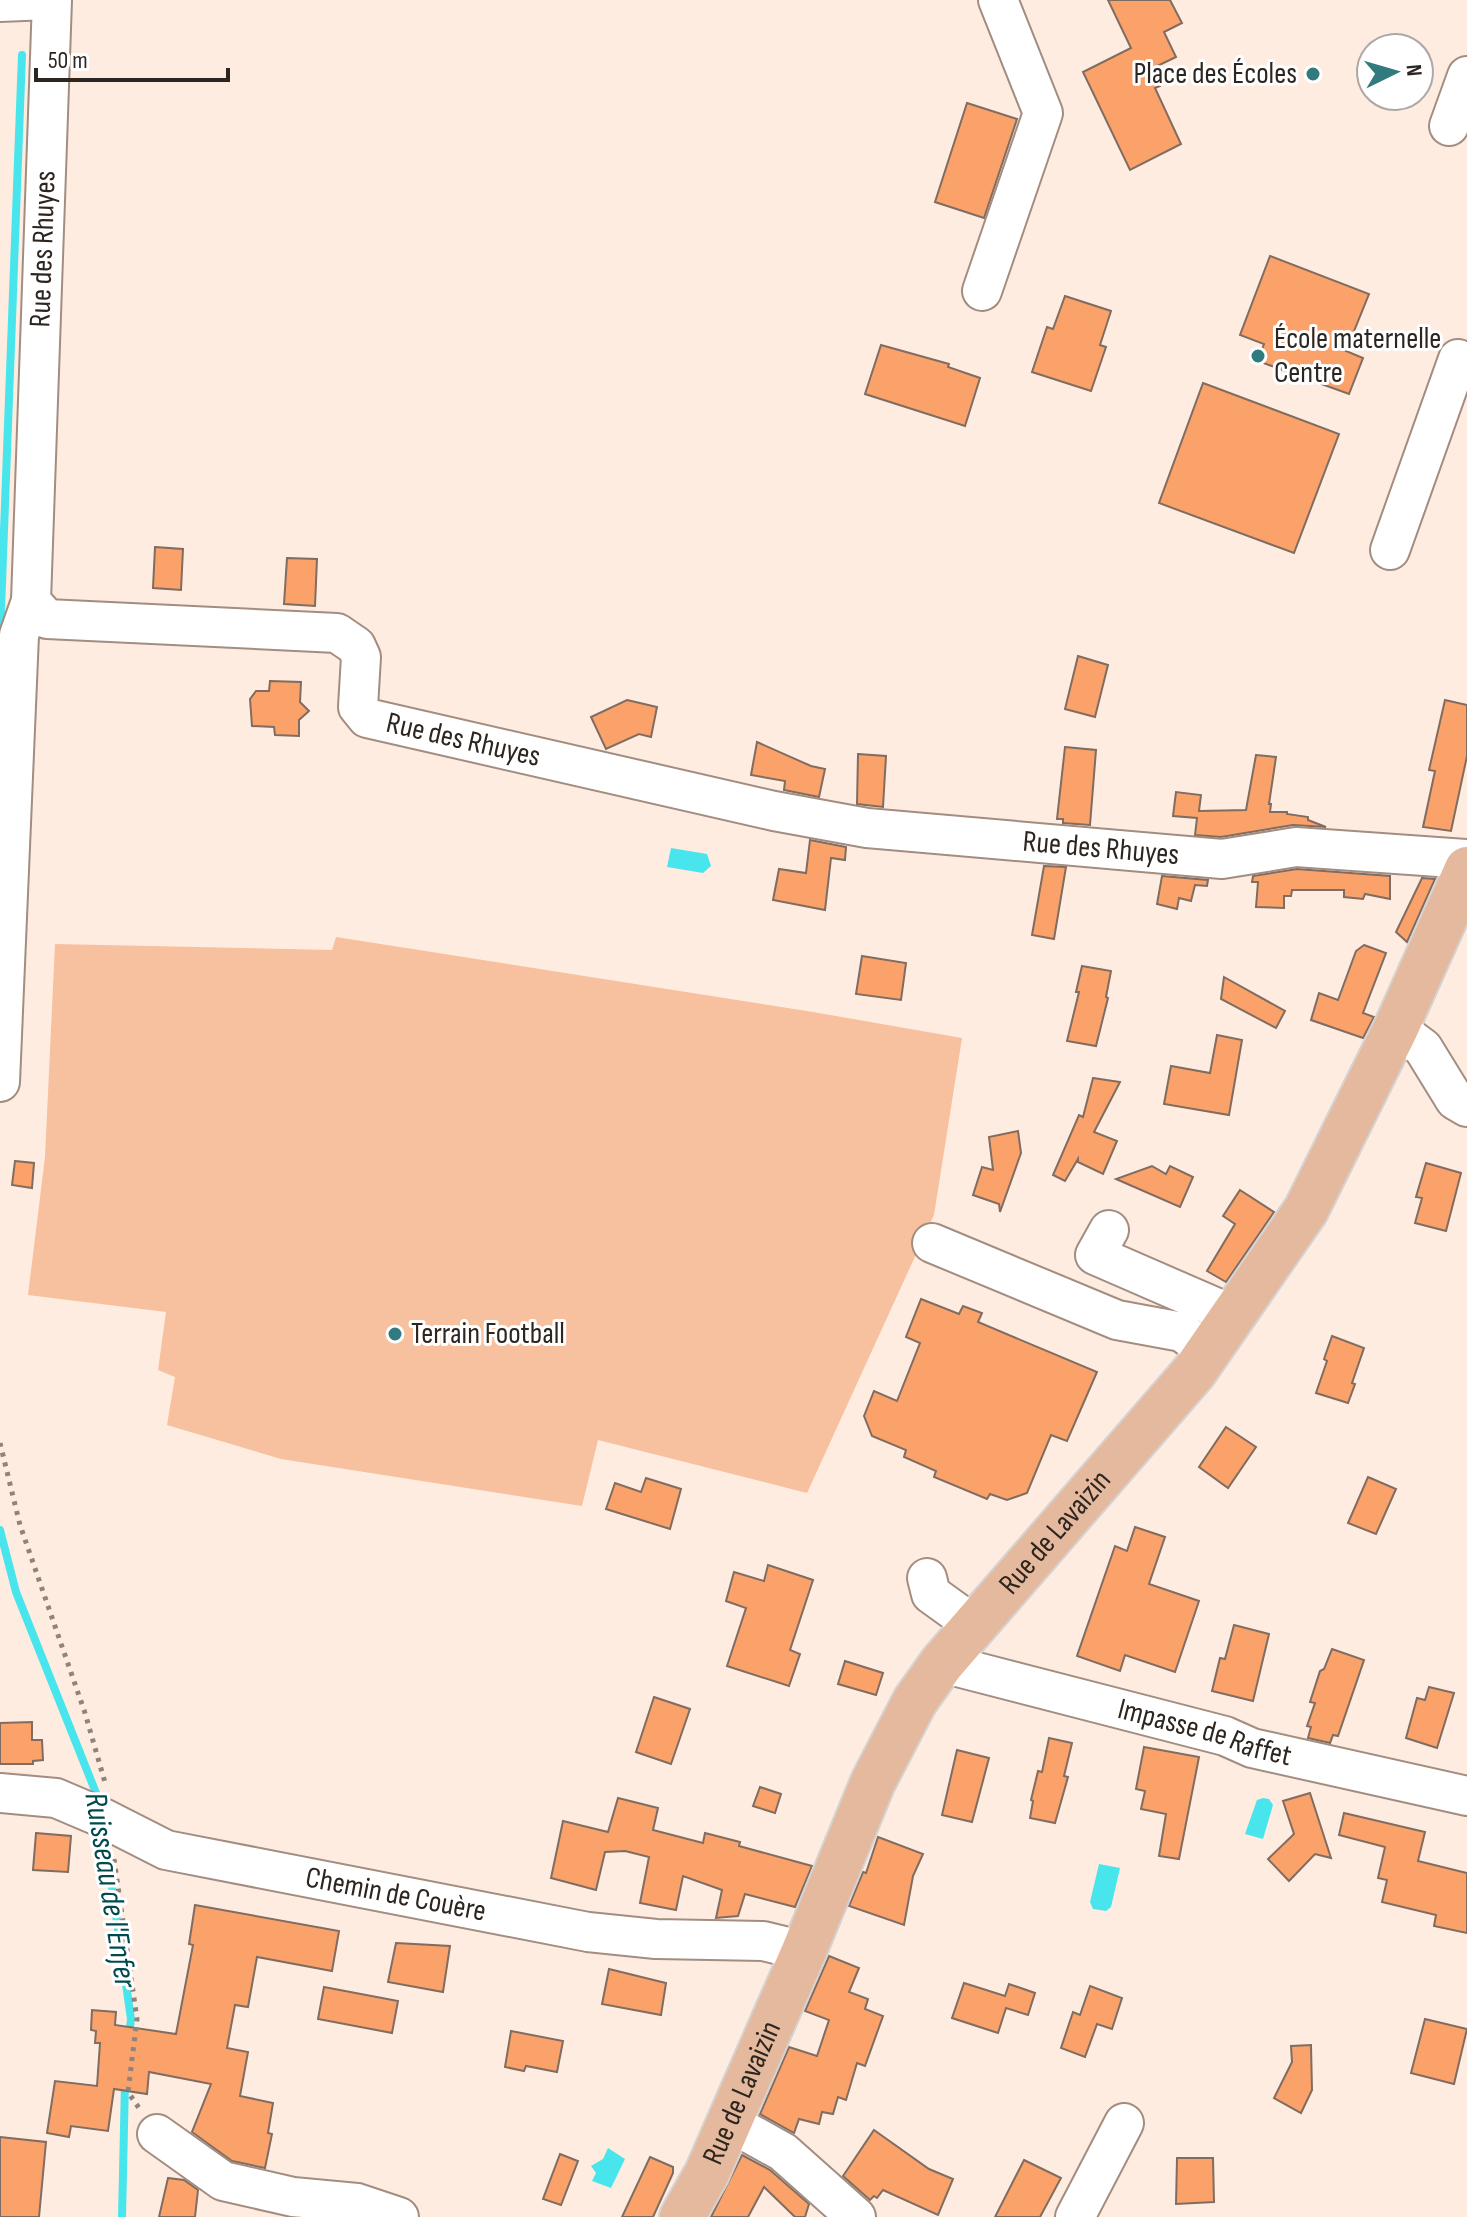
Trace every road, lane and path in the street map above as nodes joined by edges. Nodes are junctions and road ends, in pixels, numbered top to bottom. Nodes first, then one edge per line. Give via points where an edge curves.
1 (50, 0) edge
2 (998, 0) edge
3 (0, 2) edge
4 (1467, 76) edge
5 (1449, 126) dead end
6 (982, 291) dead end
7 (1458, 359) dead end
8 (1390, 550) dead end
9 (31, 601) junction
10 (1467, 859) edge
11 (1467, 869) edge
12 (1396, 1028) junction
13 (0, 1082) edge
14 (1467, 1107) edge
15 (1109, 1230) dead end
16 (932, 1243) dead end
17 (1233, 1315) junction
18 (1208, 1352) junction
19 (0, 1443) edge
20 (927, 1578) dead end
21 (974, 1625) junction
22 (942, 1663) junction
23 (0, 1793) edge
24 (1467, 1796) edge
25 (113, 1823) junction
26 (804, 1951) junction
27 (729, 2122) junction
28 (1124, 2123) dead end
29 (157, 2134) joint
30 (292, 2207) edge
31 (399, 2217) edge
32 (682, 2217) edge
33 (856, 2217) edge
34 (1075, 2217) edge

1 - 3 street
1 - 9 street, Rue des Rhuyes
2 - 6 street via 1043,113
4 - 5 street
7 - 8 street
9 - 10 street, Rue des Rhuyes via 47,619 337,633 356,646 361,657 358,707 367,718 805,817 952,837 1222,859 1296,847
9 - 13 street via 19,635
11 - 12 main road, Rue de Lavaizin
12 - 14 street via 1423,1048 1455,1100
12 - 17 main road, Rue de Lavaizin via 1306,1210
15 - 17 street via 1095,1255
16 - 18 street via 1117,1320 1182,1332
17 - 18 main road, Rue de Lavaizin
18 - 21 main road, Rue de Lavaizin
19 - 25 path via 20,1525 85,1713
20 - 21 street via 931,1594
21 - 22 main road, Rue de Lavaizin
22 - 24 street, Impasse de Raffet via 1225,1736 1252,1748
22 - 26 main road, Rue de Lavaizin via 915,1701 873,1782
23 - 25 street, Chemin de Couère via 56,1798
25 - 26 street, Chemin de Couère via 166,1850 588,1932 763,1941
25 - 29 path via 137,2019 128,2092
26 - 27 main road, Rue de Lavaizin
27 - 32 main road, Rue de Lavaizin
27 - 33 street via 783,2152
28 - 34 street
29 - 30 street via 223,2181
30 - 31 street via 357,2203

